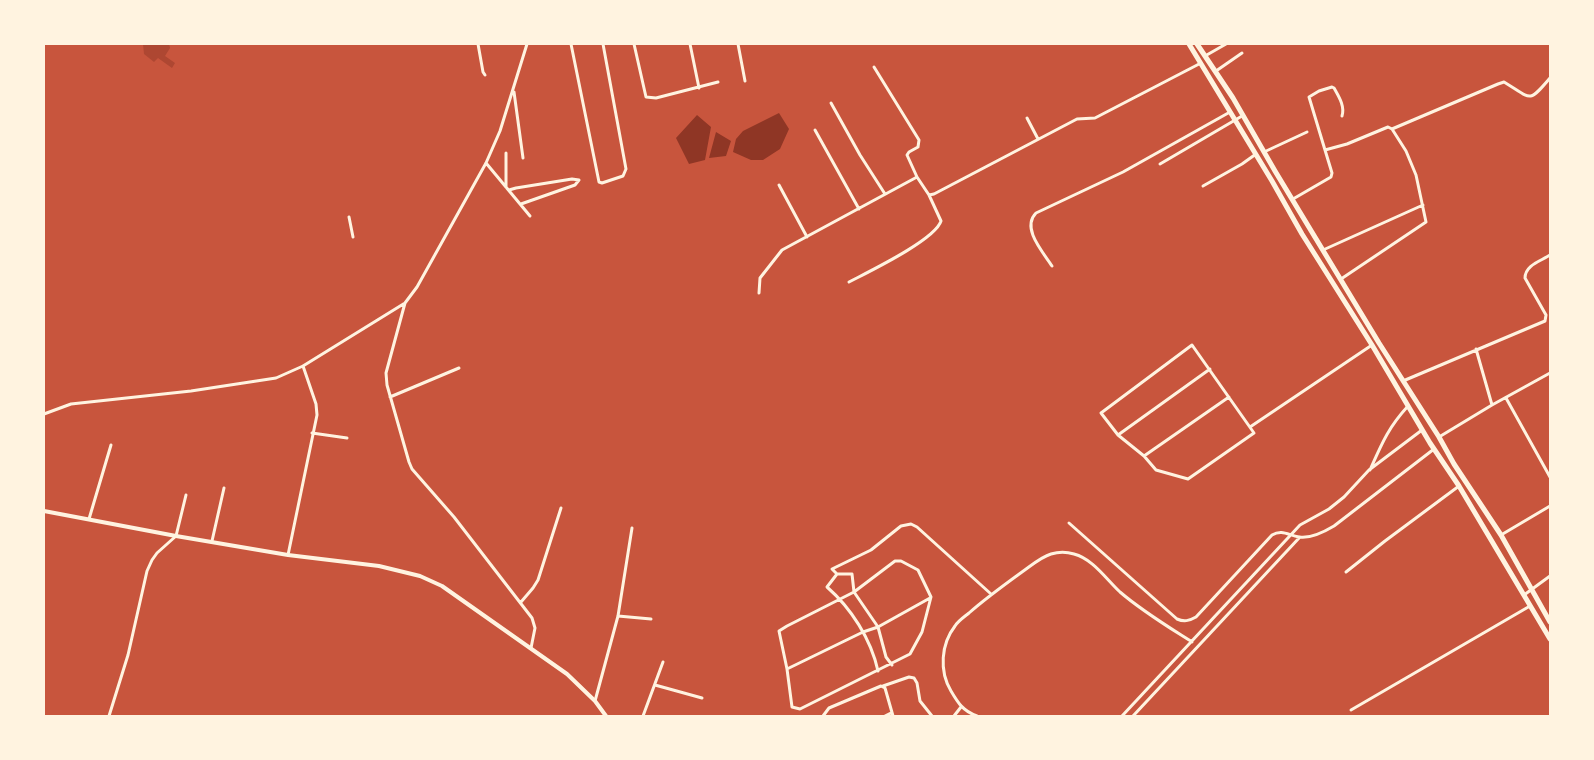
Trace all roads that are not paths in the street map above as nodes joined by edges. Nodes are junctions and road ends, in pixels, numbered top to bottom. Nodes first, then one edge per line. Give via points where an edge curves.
1 (478, 44) edge
2 (527, 44) edge
3 (571, 44) edge
4 (603, 44) edge
5 (634, 44) edge
6 (690, 44) edge
7 (738, 44) edge
8 (1189, 44) edge
9 (1198, 44) edge
10 (1226, 44) edge
11 (1242, 53) dead end
12 (1205, 56) junction
13 (1201, 63) junction
14 (874, 68) dead end
15 (1215, 72) junction
16 (485, 75) dead end
17 (1550, 78) edge
18 (718, 82) dead end
19 (745, 82) dead end
20 (698, 88) junction
21 (513, 90) junction
22 (831, 103) dead end
23 (1230, 112) junction
24 (1242, 116) junction
25 (1342, 116) dead end
26 (1027, 118) dead end
27 (1234, 120) junction
28 (1392, 129) junction
29 (815, 130) dead end
30 (1308, 132) dead end
31 (1038, 139) junction
32 (1325, 150) junction
33 (1264, 152) junction
34 (506, 153) dead end
35 (1256, 154) junction
36 (523, 158) dead end
37 (486, 163) junction
38 (1160, 164) dead end
39 (918, 177) junction
40 (780, 186) dead end
41 (1203, 186) dead end
42 (508, 189) junction
43 (886, 194) junction
44 (929, 195) junction
45 (1293, 199) junction
46 (521, 204) junction
47 (1423, 206) junction
48 (859, 209) junction
49 (530, 216) dead end
50 (349, 217) dead end
51 (807, 236) junction
52 (353, 237) dead end
53 (1323, 250) junction
54 (1550, 255) edge
55 (1052, 266) dead end
56 (1341, 279) junction
57 (849, 282) dead end
58 (759, 293) dead end
59 (405, 303) junction
60 (1372, 345) junction
61 (1476, 349) junction
62 (303, 366) junction
63 (459, 368) dead end
64 (1210, 369) junction
65 (1550, 373) edge
66 (1403, 381) junction
67 (1229, 397) junction
68 (390, 398) junction
69 (1506, 398) junction
70 (1492, 405) junction
71 (1408, 406) junction
72 (44, 414) edge
73 (1250, 427) junction
74 (1422, 429) junction
75 (312, 434) junction
76 (1118, 436) junction
77 (1439, 437) junction
78 (347, 438) dead end
79 (111, 445) dead end
80 (1434, 449) junction
81 (1144, 456) junction
82 (1370, 470) junction
83 (1550, 477) edge
84 (1459, 486) junction
85 (224, 488) dead end
86 (186, 496) dead end
87 (1550, 506) edge
88 (561, 508) dead end
89 (44, 511) edge
90 (89, 518) junction
91 (1069, 523) dead end
92 (632, 528) dead end
93 (1291, 534) junction
94 (1501, 535) junction
95 (176, 536) junction
96 (1300, 537) junction
97 (212, 541) junction
98 (288, 555) junction
99 (1346, 572) dead end
100 (837, 574) junction
101 (1550, 576) edge
102 (1531, 590) junction
103 (854, 592) junction
104 (991, 594) junction
105 (1524, 595) junction
106 (931, 597) junction
107 (839, 598) junction
108 (521, 602) junction
109 (1530, 606) junction
110 (618, 616) junction
111 (651, 619) dead end
112 (1550, 622) edge
113 (878, 627) junction
114 (863, 632) junction
115 (1550, 639) edge
116 (1192, 642) junction
117 (531, 648) junction
118 (663, 662) dead end
119 (892, 665) junction
120 (787, 670) junction
121 (878, 671) junction
122 (655, 685) junction
123 (883, 686) junction
124 (702, 698) dead end
125 (595, 701) junction
126 (961, 707) junction
127 (1351, 710) dead end
128 (968, 713) junction
129 (603, 715) edge
130 (892, 715) edge
131 (109, 716) edge
132 (643, 716) edge
133 (823, 716) edge
134 (885, 716) edge
135 (932, 716) edge
136 (954, 716) edge
137 (964, 716) edge
138 (977, 716) edge
139 (1122, 716) edge
140 (1133, 716) edge

1 - 16 street
2 - 21 street
3 - 4 street via 599,182 602,183 626,173
5 - 20 street via 646,97 656,98
6 - 20 street
7 - 19 street
8 - 13 highway
9 - 12 highway
10 - 12 street
11 - 15 street
12 - 15 highway
13 - 23 highway
13 - 31 street via 1095,118 1077,119
14 - 39 street via 919,140 918,147 907,155
15 - 24 highway
17 - 28 street via 1532,97 1504,82
18 - 20 street
21 - 36 street
21 - 37 street
22 - 43 street
23 - 27 highway
23 - 55 street via 1123,172 1036,213 1030,226 1032,233
24 - 27 street
24 - 33 highway
25 - 32 street via 1342,104 1332,87 1309,97
26 - 31 street
27 - 35 highway
27 - 38 street
28 - 32 street via 1388,127
28 - 47 street via 1406,151
29 - 48 street
30 - 33 street
31 - 44 street
32 - 45 street via 1331,177
33 - 45 highway
34 - 42 street
35 - 41 street
35 - 60 highway
37 - 42 street
37 - 59 street
39 - 43 street
39 - 44 street
40 - 51 street
42 - 46 street
42 - 46 street via 579,180 575,185
43 - 48 street
44 - 57 street via 941,221 938,227 910,248
45 - 53 highway
46 - 49 street
47 - 53 street
47 - 56 street via 1426,222
48 - 51 street
50 - 52 street
51 - 58 street via 778,254 760,278
53 - 56 highway
54 - 61 street via 1531,266 1525,274 1546,320
56 - 66 highway
59 - 62 street
59 - 68 street via 386,373
60 - 71 highway
60 - 73 street
61 - 66 street
61 - 70 street
62 - 72 street via 276,378 71,404
62 - 75 street via 316,404
63 - 68 street
64 - 67 street
64 - 76 street
64 - 76 street via 1192,344 1101,412
65 - 69 street
66 - 77 highway
67 - 73 street
67 - 81 street
68 - 108 street via 412,468
69 - 70 street
69 - 83 street
70 - 77 street
71 - 74 highway
71 - 82 street via 1386,433
73 - 81 street via 1254,433 1188,478 1156,470
74 - 80 highway
74 - 82 street
75 - 78 street
75 - 98 street
76 - 81 street
77 - 94 highway
79 - 90 street
80 - 84 highway
80 - 96 street via 1334,526 1322,533
82 - 93 street via 1344,497
84 - 99 street
84 - 105 highway
85 - 97 street
86 - 95 street
87 - 94 street
88 - 108 street via 538,580
89 - 90 street
90 - 95 street
91 - 93 street via 1183,622 1196,617 1272,535 1281,531
92 - 110 street
93 - 96 street
93 - 116 street
94 - 102 highway
95 - 97 street
95 - 131 street via 152,560 147,571 128,655
96 - 140 street
97 - 98 street
98 - 117 street via 379,566 420,576 442,586
100 - 103 street via 852,574
100 - 104 street via 832,569 871,550 901,526 911,524
100 - 107 street via 827,587
101 - 102 street
102 - 105 street
102 - 112 highway
103 - 106 street via 895,561 901,561 918,570
103 - 107 street
103 - 113 street
104 - 116 street via 1041,559 1061,552 1072,553 1088,560 1120,592
104 - 126 street via 955,626 944,651 944,677
105 - 109 highway
106 - 113 street
106 - 119 street via 922,632 910,654
107 - 114 street
107 - 120 street via 779,631
108 - 117 street via 535,624
109 - 115 highway
109 - 127 street
110 - 111 street
110 - 125 street
113 - 114 street
113 - 119 street via 886,657
114 - 120 street
114 - 121 street
116 - 139 street
117 - 125 street via 567,674
118 - 122 street
119 - 121 street
120 - 121 street via 792,707 800,709
122 - 124 street
122 - 132 street
123 - 130 street
123 - 133 street via 829,708
123 - 135 street via 914,678 920,701
125 - 129 street
126 - 128 street
126 - 136 street
128 - 137 street
128 - 138 street
130 - 134 street

